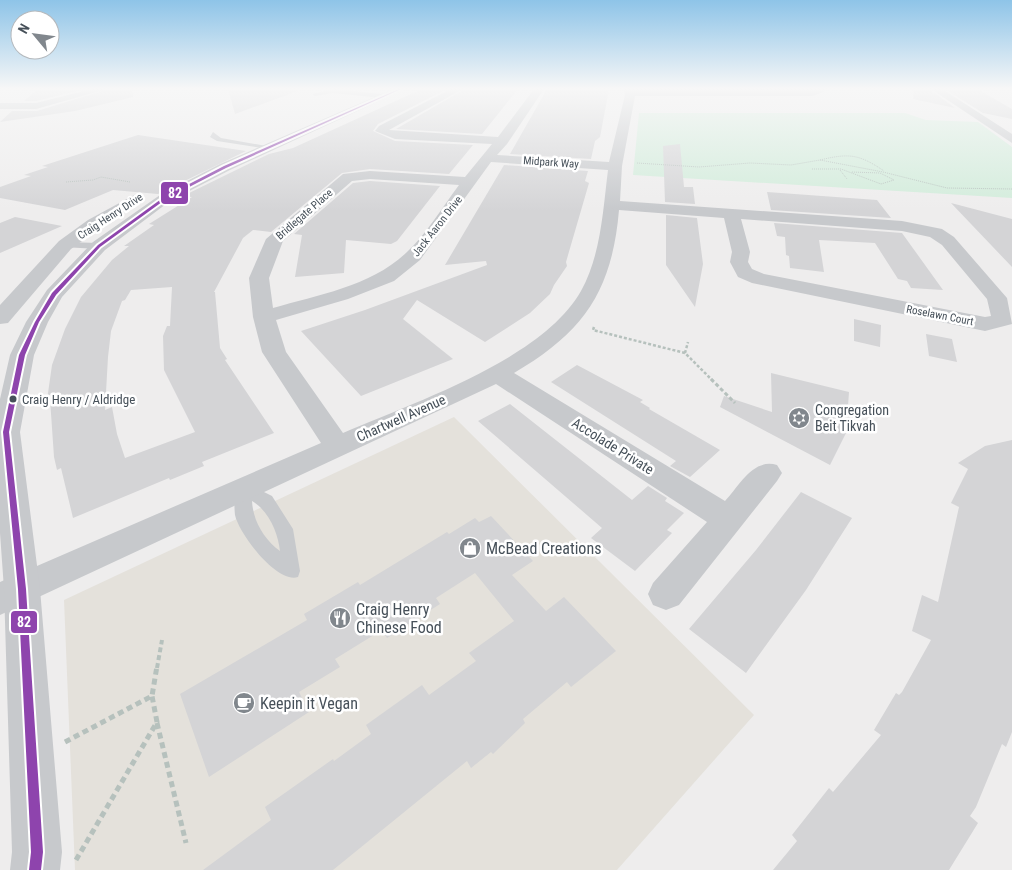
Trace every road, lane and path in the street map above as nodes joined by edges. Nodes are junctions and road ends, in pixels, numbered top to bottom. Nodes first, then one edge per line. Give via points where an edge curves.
1 (295, 130) edge
2 (384, 130) edge
3 (511, 130) edge
4 (622, 130) edge
5 (998, 130) edge
6 (213, 134) dead end
7 (1012, 139) edge
8 (503, 141) junction
9 (260, 145) junction
10 (487, 158) junction
11 (820, 160) junction
12 (839, 165) junction
13 (615, 166) junction
14 (812, 169) dead end
15 (840, 169) junction
16 (850, 172) junction
17 (888, 173) junction
18 (847, 179) dead end
19 (66, 182) dead end
20 (470, 182) junction
21 (139, 183) dead end
22 (1012, 189) edge
23 (612, 205) junction
24 (731, 214) junction
25 (65, 245) junction
26 (99, 246) junction
27 (264, 317) junction
28 (0, 318) edge
29 (596, 322) dead end
30 (688, 342) dead end
31 (685, 353) junction
32 (498, 374) junction
33 (735, 403) dead end
34 (3, 433) edge
35 (338, 446) junction
36 (767, 473) dead end
37 (728, 519) junction
38 (11, 594) edge
39 (666, 594) dead end
40 (162, 640) dead end
41 (152, 696) junction
42 (156, 722) junction
43 (32, 759) junction
44 (186, 843) dead end
45 (35, 870) edge
46 (70, 870) edge

1 - 9 street, Craig Henry Drive
2 - 8 street via 381,131 395,135
3 - 8 street, Jack Aaron Drive
4 - 13 street, Chartwell Avenue
5 - 7 street
6 - 9 lane via 219,140
8 - 10 street, Jack Aaron Drive
9 - 25 street, Craig Henry Drive via 153,189
9 - 26 street, Craig Henry Drive via 174,194
10 - 13 street, Midpark Way
10 - 20 street, Jack Aaron Drive
11 - 12 path
11 - 13 path via 791,165 750,163 699,167 630,163
11 - 17 path via 834,155 850,155 869,160
12 - 15 path
12 - 17 path
13 - 23 street, Chartwell Avenue
14 - 15 path
15 - 16 path
15 - 18 path
16 - 16 path via 873,182 885,184 894,180 874,173
17 - 22 path via 947,188
19 - 21 path via 101,177
20 - 27 street, Jack Aaron Drive via 414,256 387,277 341,295
20 - 27 street, Bridlegate Place via 370,175 348,177 275,239 259,278
23 - 24 street, Roselawn Court
23 - 32 street, Chartwell Avenue via 598,273 589,293 572,316 536,349
24 - 24 street, Roselawn Court via 741,252 739,262 745,273 758,279 985,324 1003,320 997,298 948,241 936,233 902,226
25 - 26 lane
25 - 28 street, Craig Henry Drive
26 - 34 street, Craig Henry Drive via 54,294 37,322 22,355
27 - 35 street, Bridlegate Place via 274,352
29 - 31 path via 593,330
30 - 31 path
31 - 33 path
32 - 35 street, Chartwell Avenue
32 - 37 street, Accolade Private
34 - 38 street, Craig Henry Drive
35 - 38 street, Chartwell Avenue
36 - 37 street
37 - 39 street
38 - 43 street, Craig Henry Drive
40 - 41 path
41 - 42 path
41 - 43 path
42 - 44 path
42 - 46 path
43 - 45 street, Craig Henry Drive

